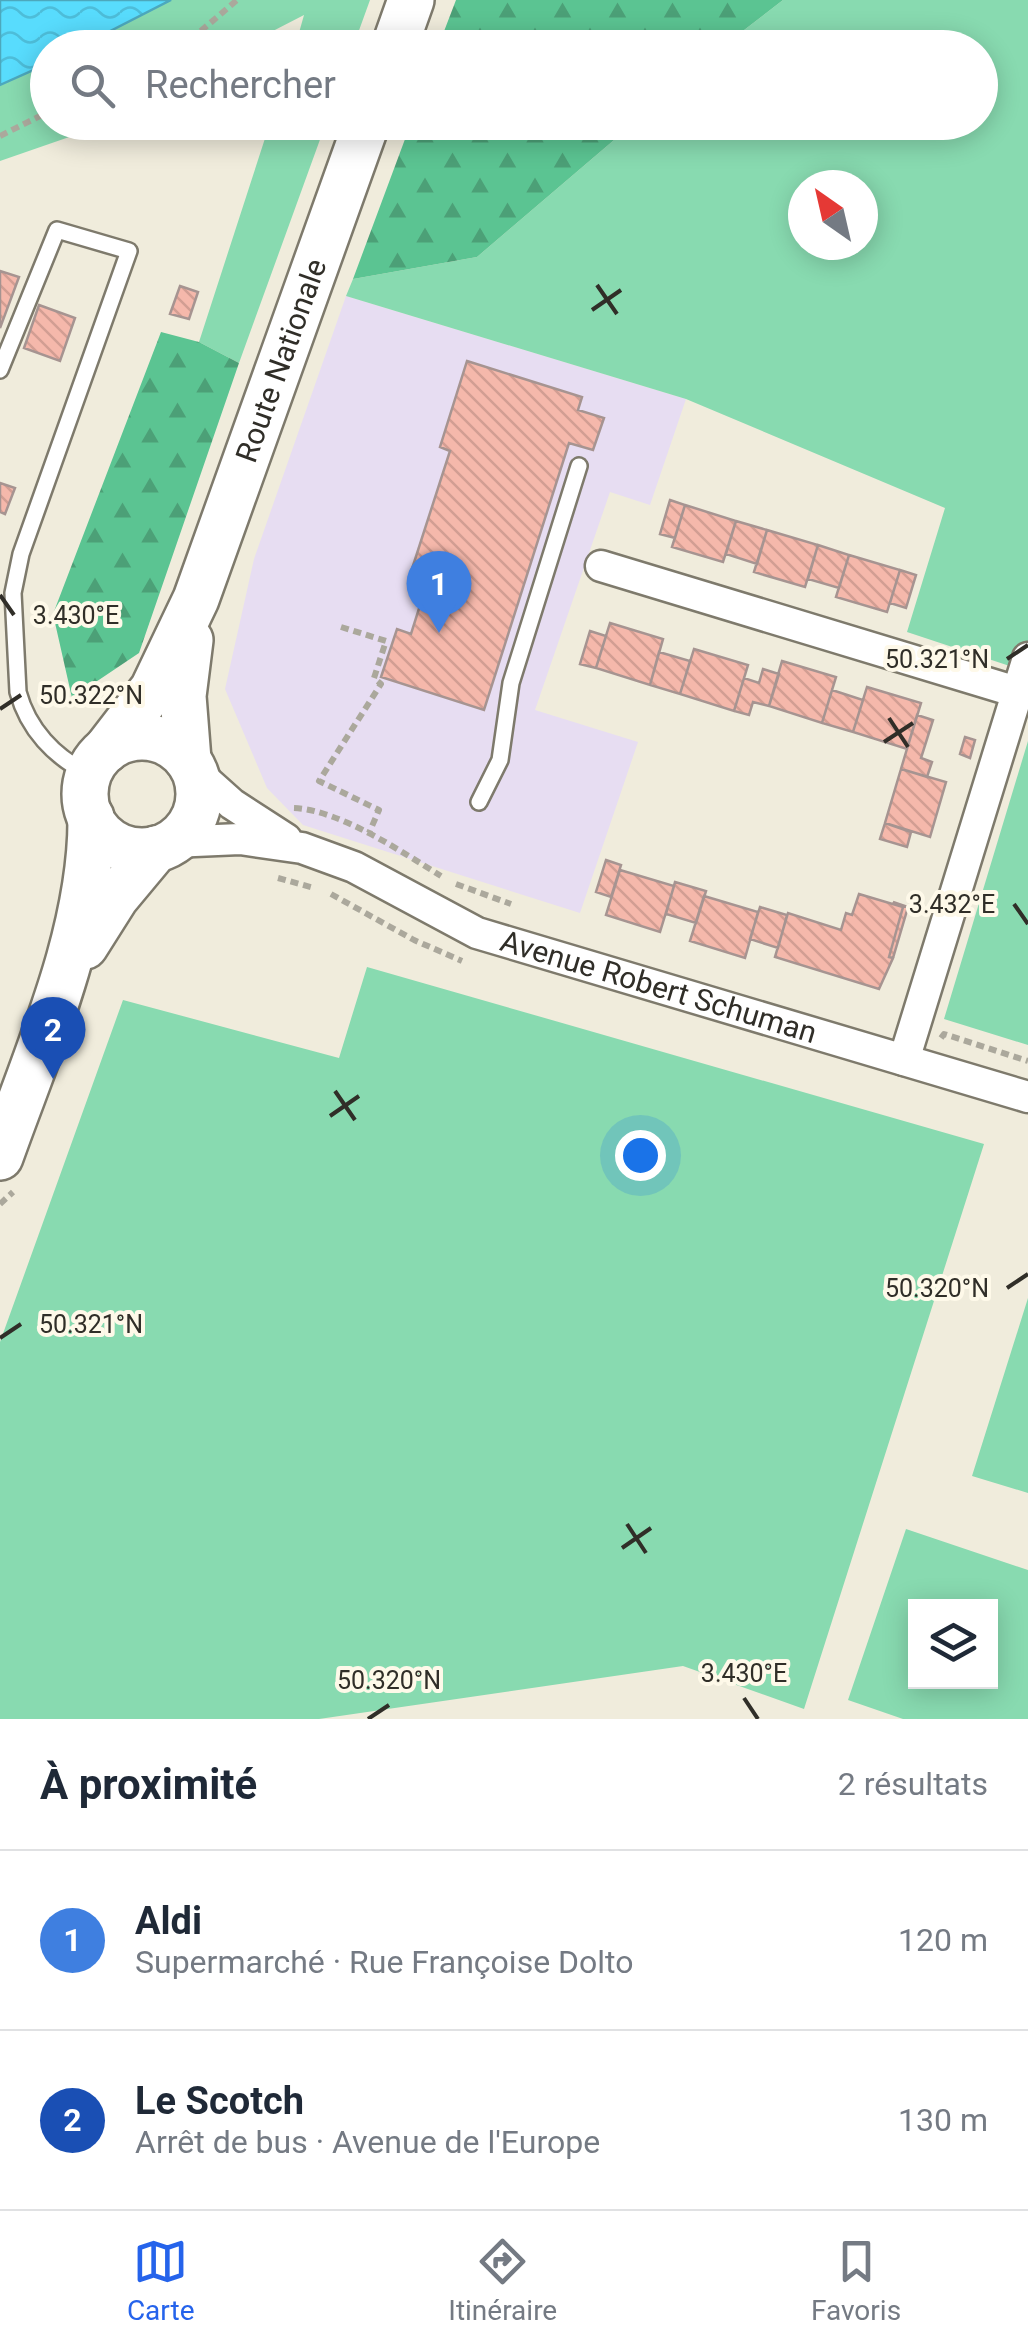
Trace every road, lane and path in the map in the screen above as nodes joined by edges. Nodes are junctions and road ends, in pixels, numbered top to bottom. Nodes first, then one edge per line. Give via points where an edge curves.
1 (238, 0) edge
2 (411, 0) edge
3 (202, 30) edge
4 (400, 30) edge
5 (30, 121) edge
6 (0, 136) edge
7 (361, 140) edge
8 (0, 370) edge
9 (579, 466) dead end
10 (601, 566) dead end
11 (196, 599) junction
12 (342, 627) dead end
13 (1028, 658) edge
14 (1017, 692) junction
15 (191, 765) junction
16 (96, 780) junction
17 (479, 802) dead end
18 (368, 833) dead end
19 (164, 845) junction
20 (302, 848) junction
21 (59, 991) junction
22 (904, 1060) junction
23 (1028, 1097) edge
24 (0, 1157) edge

1 - 3 path
2 - 4 main road
5 - 6 path
7 - 11 main road, Route Nationale
8 - 16 lane via 57,230 129,250 21,554 14,593 21,704 49,746
9 - 17 lane via 511,683 500,760
10 - 14 street
11 - 15 main road, Route Nationale via 183,696
11 - 16 main road, Route Nationale via 152,690
12 - 18 path via 386,642 374,678 381,684 319,781 379,810
13 - 14 street
14 - 22 street
15 - 16 main road via 173,746 132,738
15 - 19 main road via 197,810 188,828
15 - 20 street, Avenue Robert Schuman via 245,814
16 - 19 main road via 103,835 135,850
16 - 21 main road via 90,868
19 - 20 street, Avenue Robert Schuman via 240,838
19 - 21 main road via 116,896
20 - 22 street, Avenue Robert Schuman via 354,867 477,933
21 - 24 main road
22 - 23 street, Avenue Robert Schuman

